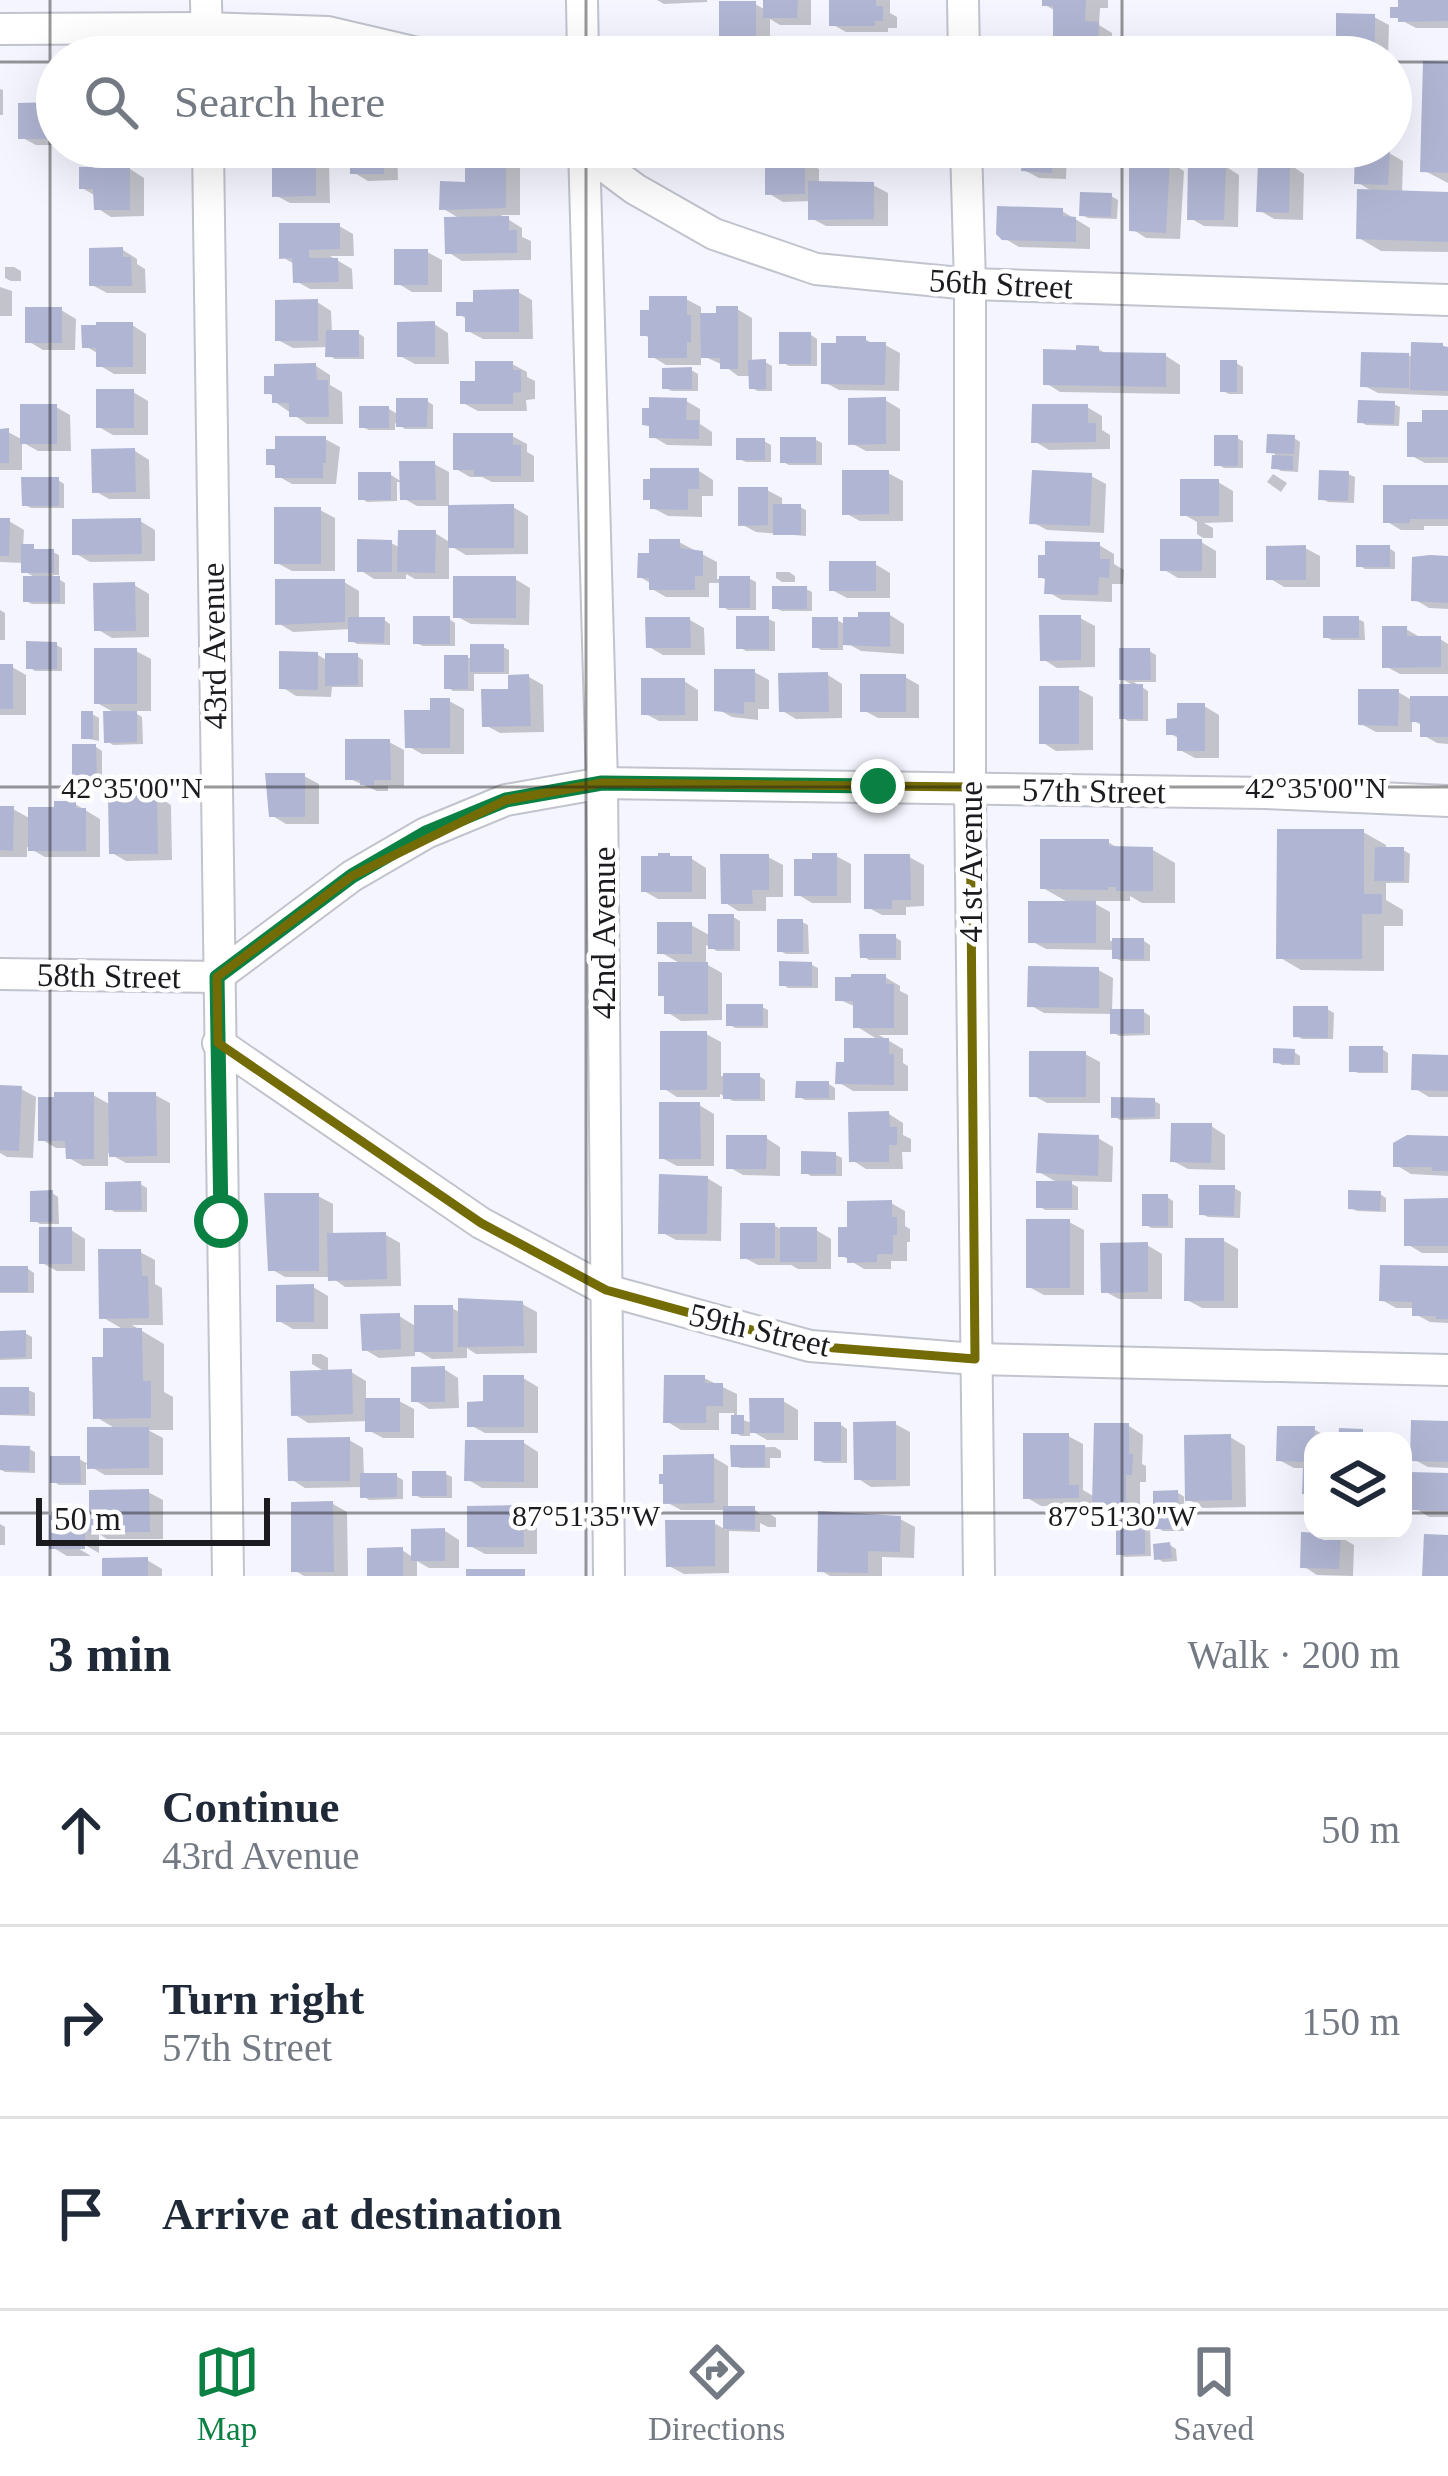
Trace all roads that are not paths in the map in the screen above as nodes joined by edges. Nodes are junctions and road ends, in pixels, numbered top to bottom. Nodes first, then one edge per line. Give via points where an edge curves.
1 (583, 0) edge
2 (963, 0) edge
3 (206, 28) edge
4 (0, 29) edge
5 (345, 36) edge
6 (583, 36) edge
7 (964, 36) edge
8 (208, 168) edge
9 (585, 168) edge
10 (608, 168) edge
11 (967, 168) edge
12 (970, 284) junction
13 (1448, 300) edge
14 (602, 783) junction
15 (970, 787) junction
16 (1448, 801) edge
17 (0, 974) edge
18 (217, 977) junction
19 (218, 1043) junction
20 (606, 1291) junction
21 (975, 1359) junction
22 (1448, 1370) edge
23 (227, 1576) edge
24 (609, 1576) edge
25 (979, 1576) edge

1 - 6 street
2 - 7 street
3 - 4 street
3 - 5 street
8 - 18 street, 43rd Avenue
9 - 14 street, 42nd Avenue
10 - 12 street, 56th Street via 714,234 816,268
11 - 12 street, 41st Avenue
12 - 13 street, 56th Street
12 - 15 street, 41st Avenue
14 - 15 street, 57th Street
14 - 18 street, 57th Street via 506,800 426,833 352,876
14 - 20 street, 42nd Avenue
15 - 16 street, 57th Street
15 - 21 street, 41st Avenue
17 - 18 street, 58th Street
18 - 19 street, 43rd Avenue
19 - 20 street, 59th Street via 481,1222
19 - 23 street, 43rd Avenue
20 - 21 street, 59th Street via 810,1346
20 - 24 street, 42nd Avenue
21 - 22 street, 59th Street
21 - 25 street, 41st Avenue

